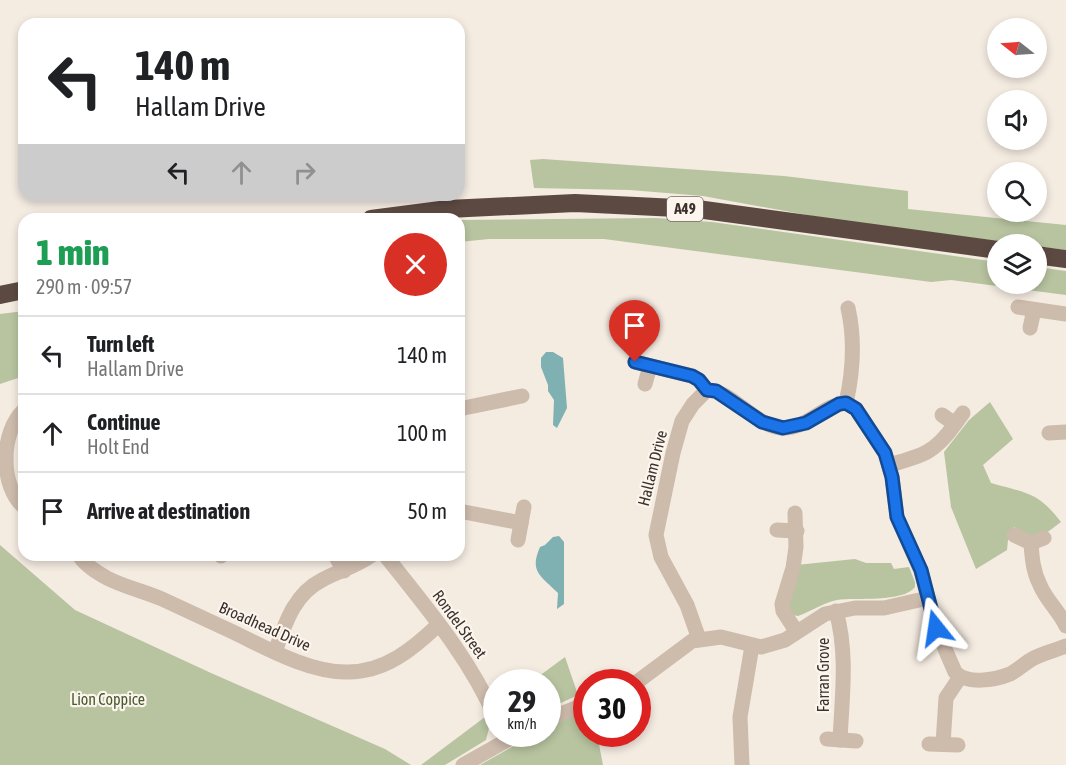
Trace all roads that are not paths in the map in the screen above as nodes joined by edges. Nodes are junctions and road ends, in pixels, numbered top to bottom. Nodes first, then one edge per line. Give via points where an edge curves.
1 (413, 213) edge
2 (987, 249) edge
3 (1047, 256) edge
4 (1066, 259) edge
5 (18, 292) edge
6 (0, 296) edge
7 (1018, 307) dead end
8 (848, 308) dead end
9 (1034, 310) junction
10 (1066, 314) edge
11 (1030, 328) dead end
12 (645, 384) dead end
13 (707, 390) junction
14 (522, 396) dead end
15 (846, 403) junction
16 (465, 408) edge
17 (953, 417) dead end
18 (18, 418) edge
19 (1066, 432) edge
20 (1049, 433) dead end
21 (889, 465) junction
22 (18, 500) edge
23 (524, 507) dead end
24 (465, 512) edge
25 (795, 513) dead end
26 (521, 523) junction
27 (777, 530) dead end
28 (797, 531) junction
29 (1014, 535) dead end
30 (518, 540) dead end
31 (82, 561) edge
32 (338, 561) edge
33 (362, 561) edge
34 (390, 561) edge
35 (344, 571) junction
36 (928, 598) junction
37 (836, 611) junction
38 (438, 625) junction
39 (1066, 626) edge
40 (796, 631) junction
41 (699, 639) junction
42 (752, 646) junction
43 (1066, 646) edge
44 (275, 652) junction
45 (651, 671) edge
46 (960, 677) junction
47 (483, 693) edge
48 (841, 740) dead end
49 (943, 744) dead end
50 (492, 747) edge
51 (463, 765) edge
52 (742, 765) edge

1 - 2 highway, A49 via 575,203 697,209
3 - 4 highway
5 - 6 highway
7 - 9 street
8 - 15 street via 852,351
9 - 10 street
9 - 11 street
12 - 13 street via 642,364 692,376
13 - 15 street via 716,391 762,422 783,428 806,423
13 - 41 street, Hallam Drive via 693,404 680,428 656,535 661,557 687,604
14 - 16 street
15 - 21 street via 856,409
17 - 21 street via 941,443 929,452
18 - 22 street via 5,450 12,494
19 - 20 street
21 - 36 street via 897,517 918,562
23 - 26 street
24 - 26 street
25 - 28 street
26 - 30 street
27 - 28 street
28 - 40 street via 793,568 782,604
29 - 39 street via 1038,540 1033,566 1040,587
31 - 44 street, Broadhead Drive via 107,578
32 - 35 street
33 - 35 street
34 - 38 street, Rondel Street
35 - 44 street via 320,581 296,603
36 - 37 street via 884,608
36 - 46 street via 940,638
37 - 40 street
37 - 48 street, Farran Grove via 843,657
38 - 44 street, Broadhead Drive via 398,658 363,671 332,671
38 - 47 street, Rondel Street via 469,666
40 - 42 street via 771,645
41 - 42 street via 722,637
41 - 45 street
42 - 52 street via 740,717
43 - 46 street via 996,679
46 - 49 street via 946,698
50 - 51 street

